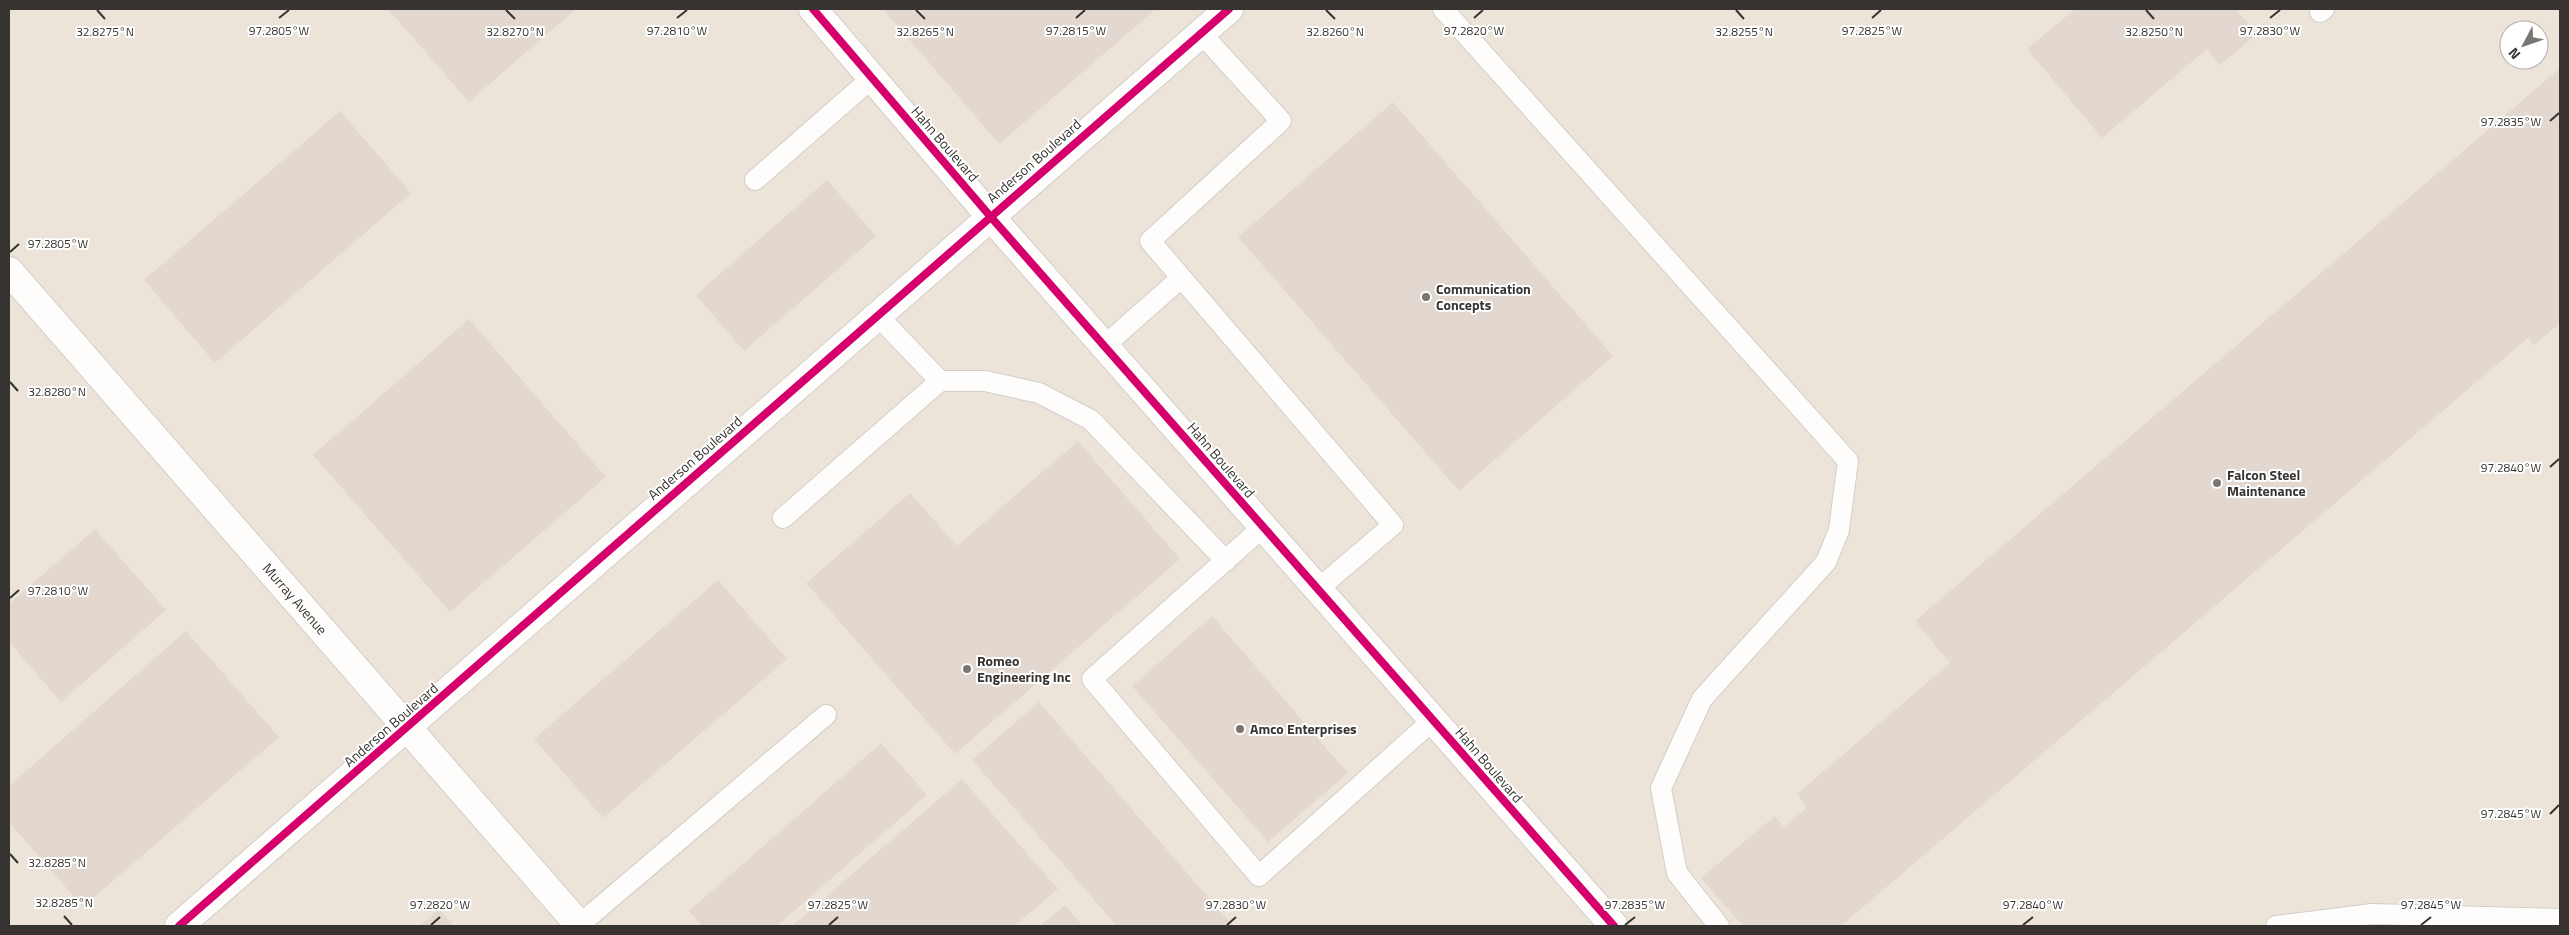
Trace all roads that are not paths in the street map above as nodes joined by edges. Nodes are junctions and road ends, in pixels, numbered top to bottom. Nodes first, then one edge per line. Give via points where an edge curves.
1 (813, 9) edge
2 (1229, 9) edge
3 (1443, 9) edge
4 (1201, 33) junction
5 (872, 78) junction
6 (754, 180) dead end
7 (990, 216) junction
8 (9, 271) edge
9 (1181, 278) junction
10 (877, 315) junction
11 (1104, 346) junction
12 (940, 381) junction
13 (782, 518) dead end
14 (1263, 527) junction
15 (1226, 561) junction
16 (1318, 589) junction
17 (826, 715) dead end
18 (1433, 720) junction
19 (407, 728) junction
20 (2560, 919) edge
21 (179, 926) edge
22 (579, 926) edge
23 (1614, 926) edge
24 (1719, 926) edge
25 (2276, 926) edge

1 - 5 street, Hahn Boulevard
2 - 4 street, Anderson Boulevard
3 - 24 lane via 1848,461 1839,530 1826,562 1702,699 1661,788 1677,873
4 - 7 street, Anderson Boulevard
4 - 9 lane via 1281,121 1150,241
5 - 6 lane
5 - 7 street, Hahn Boulevard
7 - 10 street, Anderson Boulevard
7 - 11 street, Hahn Boulevard
8 - 19 street, Murray Avenue
9 - 11 lane
9 - 16 lane via 1393,525
10 - 12 lane
10 - 19 street, Anderson Boulevard
11 - 14 street, Hahn Boulevard
12 - 13 lane
12 - 15 lane via 985,381 1039,393 1091,420
14 - 15 lane
14 - 16 street, Hahn Boulevard
15 - 18 lane via 1092,679 1258,876
16 - 18 street, Hahn Boulevard
17 - 22 lane
18 - 23 street, Hahn Boulevard
19 - 21 street, Anderson Boulevard
19 - 22 street, Murray Avenue
20 - 25 lane via 2372,914

